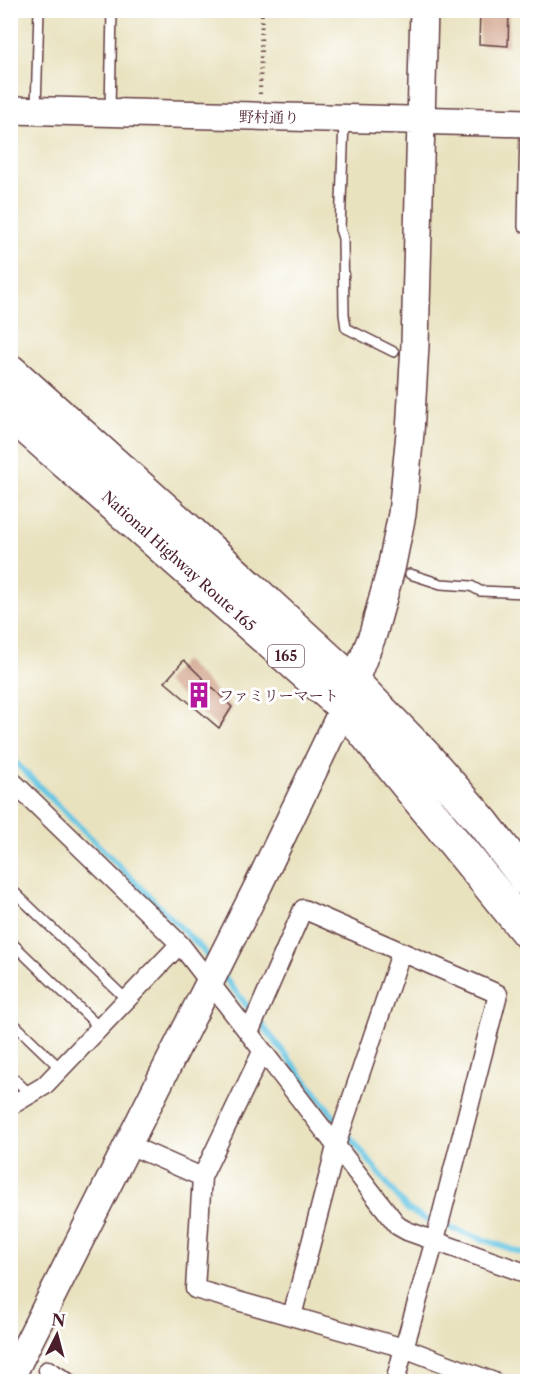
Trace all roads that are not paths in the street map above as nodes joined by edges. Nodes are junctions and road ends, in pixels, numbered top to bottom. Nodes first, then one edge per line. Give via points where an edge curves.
1 (39, 10) edge
2 (112, 10) edge
3 (424, 10) edge
4 (23, 110) edge
5 (110, 113) junction
6 (344, 118) junction
7 (421, 120) junction
8 (526, 123) edge
9 (523, 227) dead end
10 (394, 352) dead end
11 (10, 371) edge
12 (10, 413) edge
13 (410, 574) dead end
14 (528, 593) edge
15 (349, 695) junction
16 (10, 779) edge
17 (528, 881) edge
18 (10, 888) edge
19 (528, 933) edge
20 (10, 941) edge
21 (180, 944) junction
22 (401, 952) junction
23 (216, 971) junction
24 (127, 1000) junction
25 (10, 1020) edge
26 (99, 1028) junction
27 (251, 1030) junction
28 (262, 1052) junction
29 (61, 1069) junction
30 (10, 1075) edge
31 (30, 1094) junction
32 (10, 1106) edge
33 (337, 1143) junction
34 (129, 1145) junction
35 (202, 1177) junction
36 (435, 1238) junction
37 (528, 1274) edge
38 (292, 1316) junction
39 (404, 1348) junction
40 (48, 1370) dead end
41 (10, 1379) edge
42 (67, 1382) edge
43 (395, 1382) edge
44 (494, 1382) edge

1 - 4 lane
2 - 5 lane
3 - 7 street
4 - 5 street, 野村通り
5 - 6 street, 野村通り
6 - 7 street, 野村通り
6 - 10 lane via 340,229 346,328
7 - 8 street, 野村通り
7 - 15 street via 415,345 403,502 391,569 373,634
8 - 9 lane
11 - 15 highway, National Highway Route 165 / 165 via 192,534
12 - 15 highway, National Highway Route 165 / 165
13 - 14 lane via 480,591
15 - 17 highway, National Highway Route 165 / 165 via 425,756
15 - 19 highway, National Highway Route 165 / 165
15 - 23 street
16 - 21 street
18 - 24 lane
20 - 26 lane
21 - 23 street
21 - 24 street
22 - 27 street via 303,909
22 - 33 street
22 - 36 street via 498,994
23 - 27 street
23 - 34 street
24 - 26 street
25 - 29 lane
26 - 29 street
27 - 28 street
28 - 33 street
28 - 35 street
29 - 31 street
30 - 31 lane
31 - 32 street
33 - 36 street via 398,1226
33 - 38 street
34 - 35 street
34 - 41 street
35 - 38 street via 195,1288
36 - 37 street
36 - 39 street
38 - 39 street
39 - 43 street
39 - 44 street
40 - 42 street

